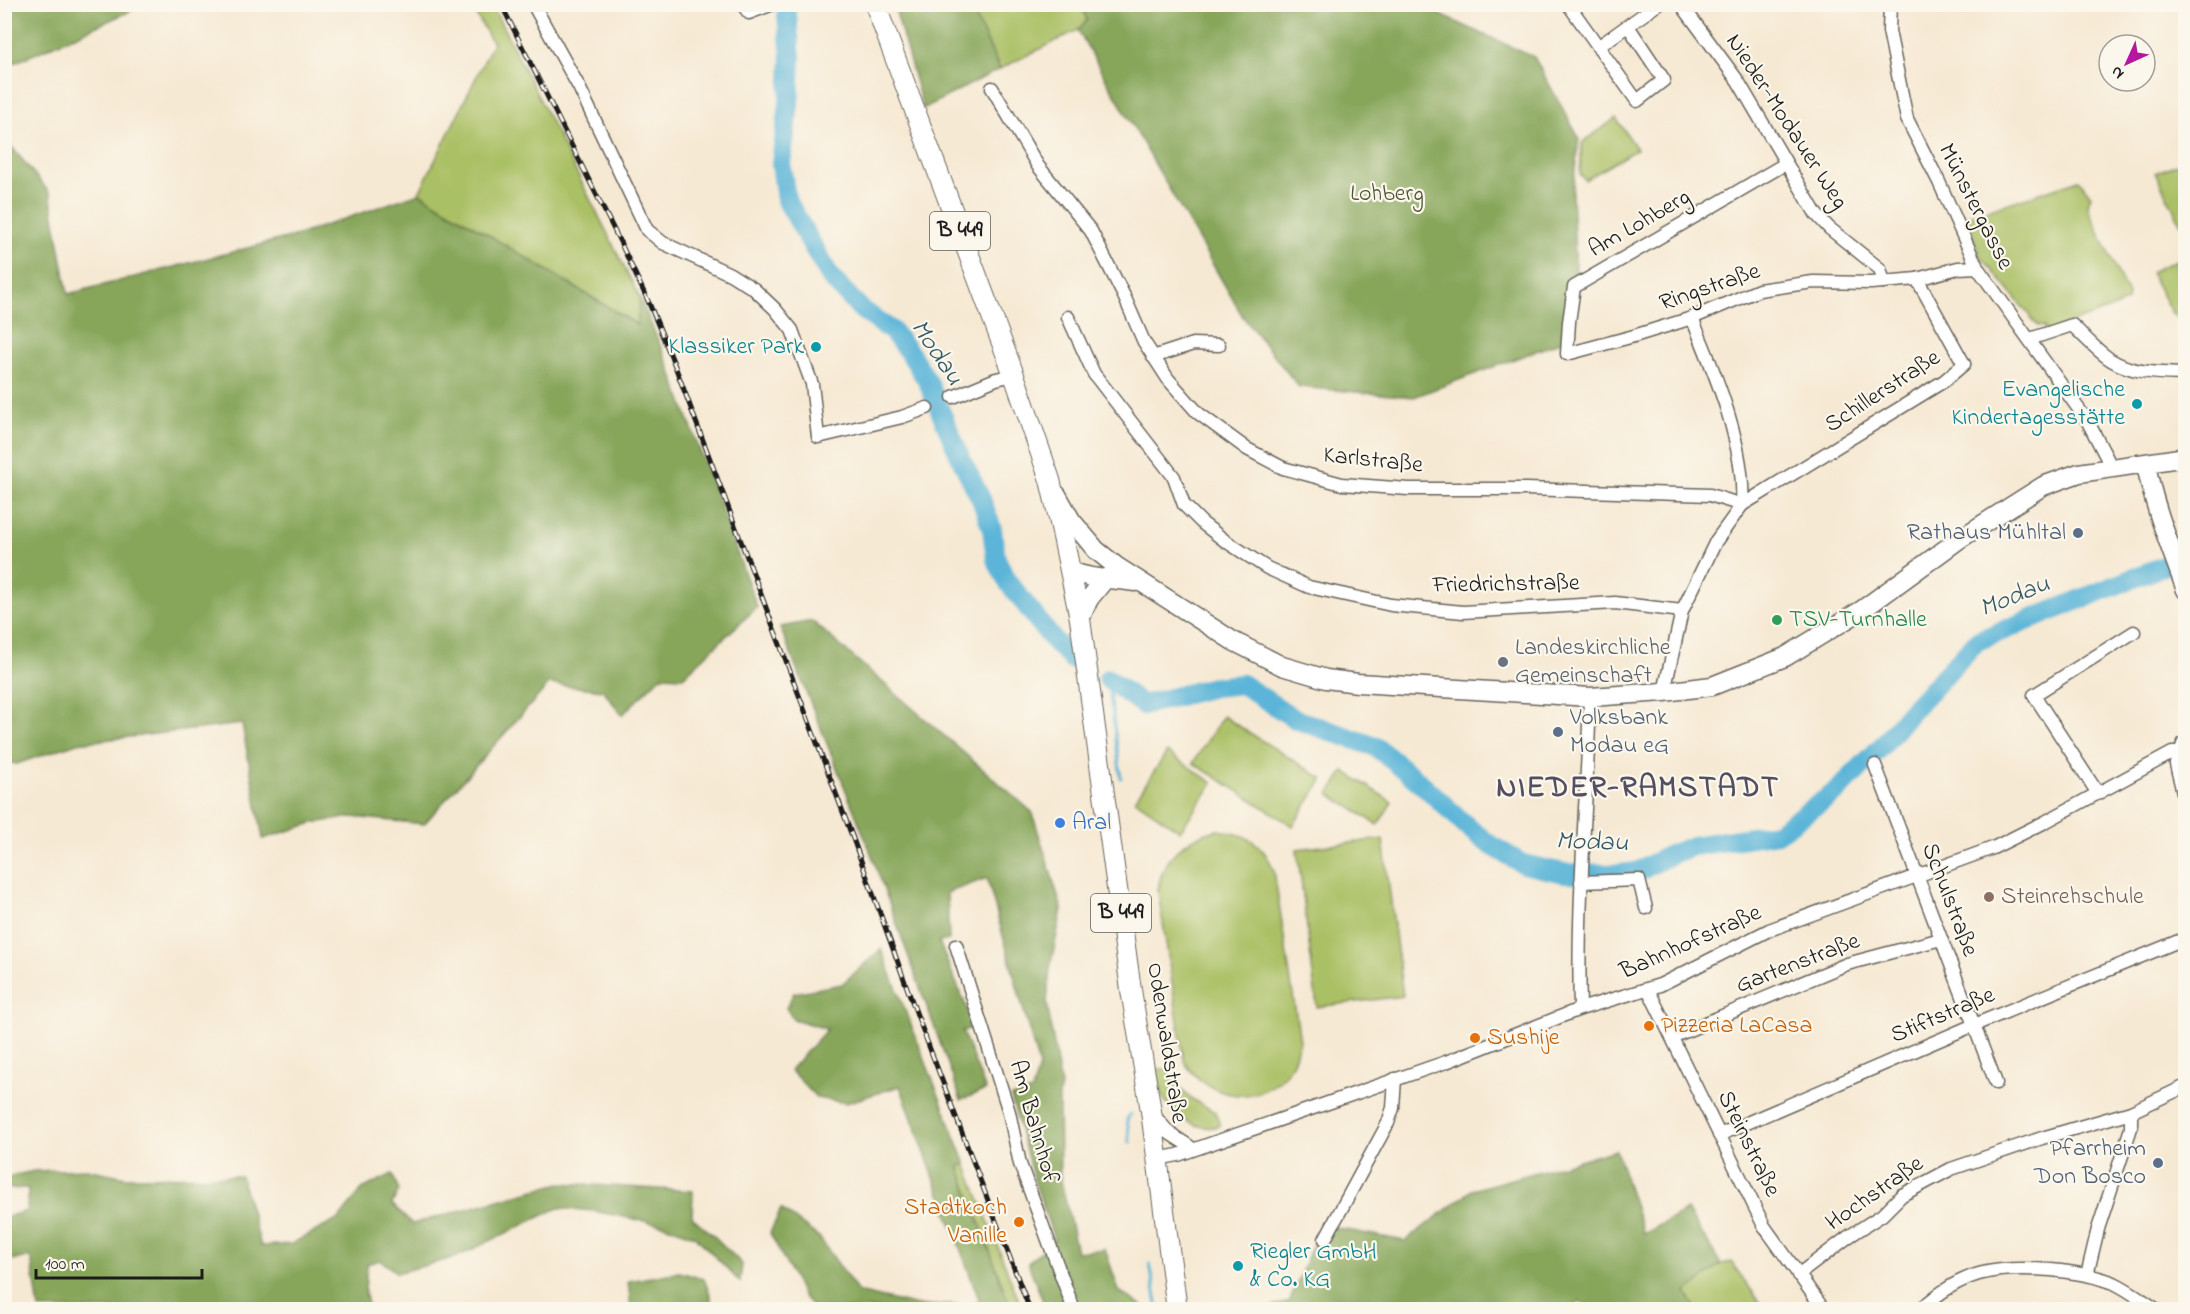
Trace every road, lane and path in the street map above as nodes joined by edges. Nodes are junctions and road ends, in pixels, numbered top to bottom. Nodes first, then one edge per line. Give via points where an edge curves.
1 (534, 4) edge
2 (742, 4) edge
3 (773, 4) edge
4 (874, 4) edge
5 (1568, 4) edge
6 (1658, 4) edge
7 (1681, 4) edge
8 (1890, 4) edge
9 (1628, 26) junction
10 (1598, 47) junction
11 (992, 88) dead end
12 (1785, 164) junction
13 (1977, 267) junction
14 (1917, 279) junction
15 (1884, 282) junction
16 (1068, 317) dead end
17 (1692, 318) junction
18 (2030, 339) junction
19 (1219, 345) dead end
20 (1567, 354) joint
21 (1153, 357) junction
22 (2186, 374) edge
23 (1014, 375) junction
24 (953, 398) dead end
25 (927, 408) dead end
26 (2186, 457) edge
27 (2146, 464) junction
28 (2112, 468) junction
29 (1050, 480) junction
30 (1742, 505) junction
31 (2182, 569) edge
32 (1071, 571) junction
33 (1111, 572) junction
34 (2186, 590) edge
35 (1682, 611) junction
36 (1080, 619) junction
37 (2134, 632) dead end
38 (1664, 692) junction
39 (1590, 697) junction
40 (2184, 749) edge
41 (1875, 765) dead end
42 (2097, 792) junction
43 (2186, 792) edge
44 (1919, 877) junction
45 (1581, 882) junction
46 (1646, 908) dead end
47 (2186, 938) edge
48 (1941, 939) junction
49 (956, 945) dead end
50 (1648, 989) junction
51 (1580, 1010) junction
52 (1974, 1025) junction
53 (1672, 1037) junction
54 (1395, 1079) junction
55 (1996, 1083) dead end
56 (2186, 1086) edge
57 (1151, 1111) junction
58 (2131, 1112) junction
59 (1719, 1135) junction
60 (1205, 1145) junction
61 (1189, 1146) junction
62 (1157, 1159) junction
63 (1325, 1239) dead end
64 (1798, 1275) junction
65 (2087, 1275) junction
66 (1074, 1310) edge
67 (1177, 1310) edge
68 (1824, 1310) edge
69 (1920, 1310) edge
70 (2157, 1310) edge

1 - 25 street via 579,87 647,230 663,243 730,274 754,290 792,330 812,384 818,437
2 - 3 street via 749,13
4 - 23 main road, B 449
5 - 10 street
6 - 9 street
7 - 12 street, Nieder-Modauer Weg via 1738,81
8 - 13 street, Münstergasse via 1889,31 1907,119
9 - 10 street
9 - 10 street via 1664,80 1637,101
11 - 21 street, Karlstraße via 1038,166 1091,231
12 - 15 street, Nieder-Modauer Weg via 1816,214 1880,269
12 - 20 street, Am Lohberg via 1574,287
13 - 14 street, Ringstraße
13 - 18 street, Münstergasse
14 - 15 street, Ringstraße
14 - 30 street, Schillerstraße via 1964,364 1944,381
15 - 17 street, Ringstraße via 1813,282 1759,290
16 - 35 street, Friedrichstraße via 1094,374 1174,477 1184,505 1224,540 1267,568 1309,587 1401,606 1463,612 1615,603
17 - 20 street, Ringstraße
17 - 30 street via 1733,435 1743,485
18 - 22 street via 2072,325 2110,360 2126,367
18 - 28 street, Münstergasse via 2088,422
19 - 21 street via 1193,344
21 - 30 street, Karlstraße via 1198,413 1238,444 1283,468 1342,484 1408,489 1710,495
23 - 24 street
23 - 29 main road, B 449
26 - 27 main road
27 - 28 main road
27 - 31 main road via 2151,493 2172,553
28 - 38 main road via 2079,473 2043,486 1958,540 1862,610 1785,657 1712,686
29 - 32 main road, B 449
29 - 33 main road via 1078,530
30 - 35 street via 1716,541
31 - 34 main road
32 - 33 main road via 1093,563
32 - 36 main road, Odenwaldstraße / B 449
33 - 36 main road via 1089,599
33 - 39 main road via 1142,583 1254,652 1306,674 1358,683
35 - 38 street
36 - 57 main road, Odenwaldstraße / B 449
37 - 42 street via 2034,695
38 - 39 main road
39 - 45 street
40 - 42 street, Bahnhofstraße
40 - 43 main road via 2179,764
41 - 44 street, Schulstraße
42 - 44 street, Bahnhofstraße via 1993,848
44 - 48 street, Schulstraße
44 - 50 street, Bahnhofstraße via 1769,930
45 - 46 street via 1639,880
45 - 51 street
47 - 52 street, Stiftstraße
48 - 52 street, Schulstraße
48 - 53 street, Gartenstraße via 1847,964
49 - 66 street, Am Bahnhof via 1009,1112 1020,1164
50 - 51 street, Bahnhofstraße
50 - 53 street, Steinstraße
51 - 54 street, Bahnhofstraße
52 - 55 street, Schulstraße
52 - 59 street, Stiftstraße
53 - 59 street, Steinstraße
54 - 60 street, Bahnhofstraße
54 - 63 street via 1388,1123
56 - 58 street, Hochstraße
57 - 61 street via 1169,1133
57 - 62 main road, Odenwaldstraße / B 449
58 - 64 street, Hochstraße via 1951,1168 1902,1195 1882,1215
58 - 65 street via 2131,1128
59 - 64 street, Steinstraße via 1764,1226
60 - 61 street, Bahnhofstraße
60 - 62 street, Bahnhofstraße
61 - 62 street, Bahnhofstraße via 1168,1149
62 - 67 main road, Odenwaldstraße / B 449
64 - 68 street, Steinstraße
65 - 69 street via 2040,1269 1998,1269 1974,1274 1938,1293
65 - 70 street via 2113,1283

